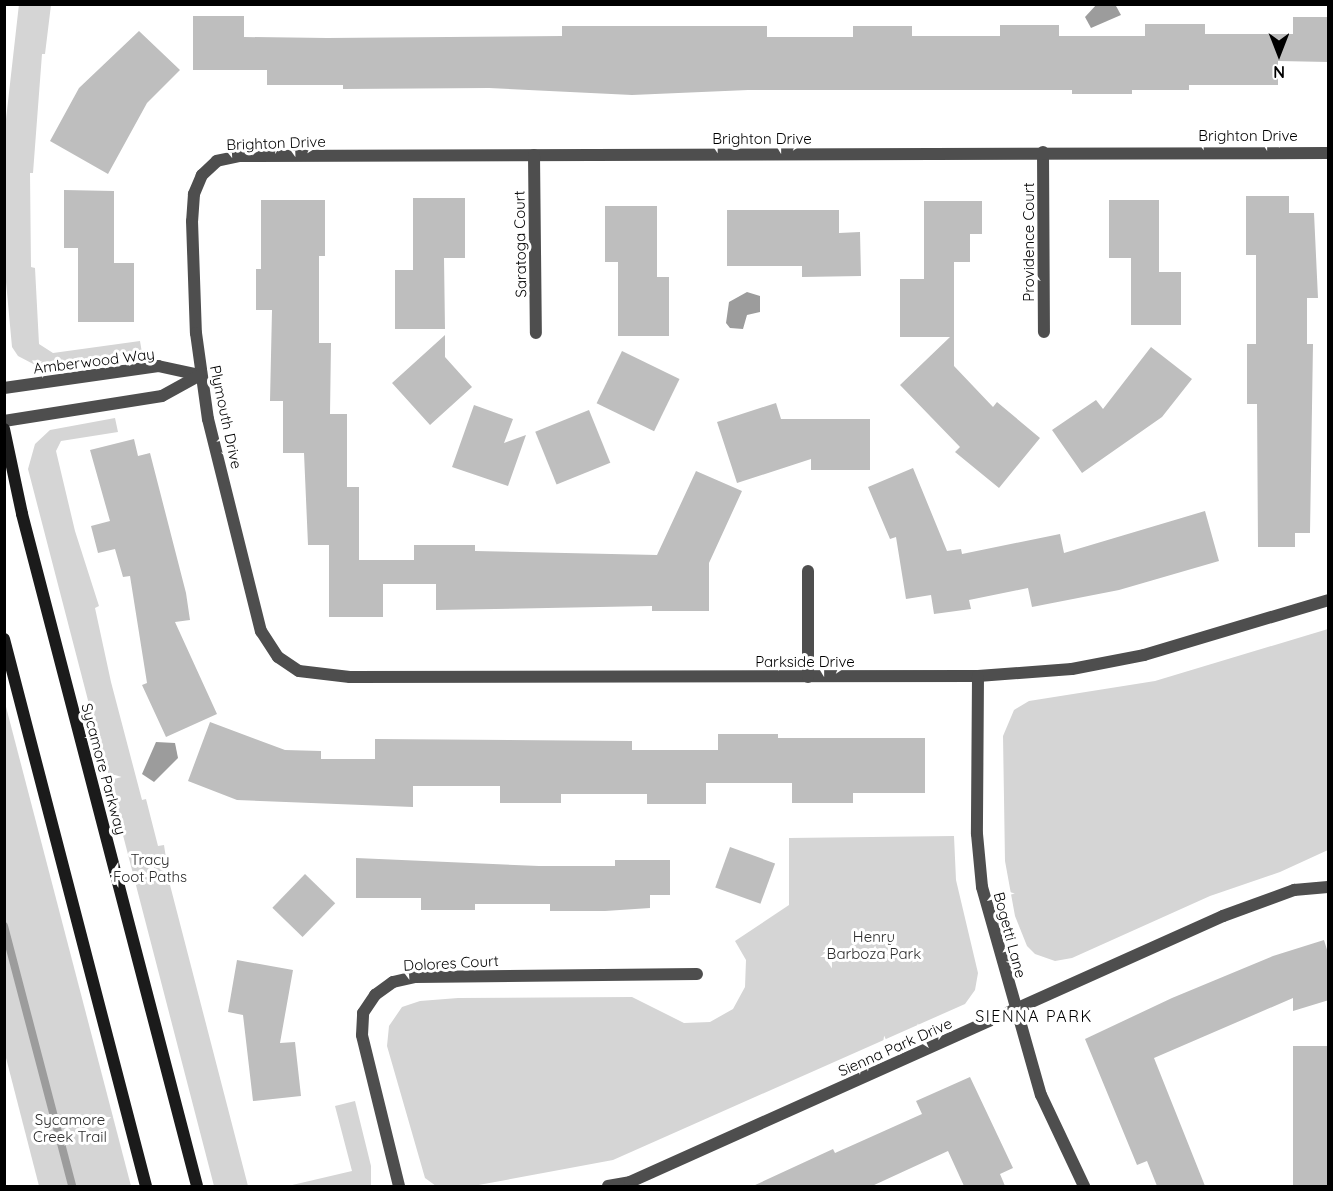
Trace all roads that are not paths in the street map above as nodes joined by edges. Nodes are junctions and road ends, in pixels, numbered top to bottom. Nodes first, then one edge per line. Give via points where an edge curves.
1 (1043, 152) junction
2 (1329, 153) edge
3 (534, 155) junction
4 (202, 176) joint
5 (1044, 332) dead end
6 (536, 333) dead end
7 (200, 375) junction
8 (4, 388) edge
9 (4, 421) edge
10 (4, 429) edge
11 (808, 571) dead end
12 (1329, 600) edge
13 (4, 639) edge
14 (278, 657) joint
15 (978, 676) junction
16 (808, 677) junction
17 (1329, 886) edge
18 (697, 974) dead end
19 (1014, 1010) junction
20 (146, 1186) edge
21 (197, 1186) edge
22 (399, 1186) edge
23 (608, 1186) edge
24 (1084, 1186) edge

1 - 2 street, Brighton Drive
1 - 3 street, Brighton Drive
1 - 5 street, Providence Court
3 - 4 street, Brighton Drive via 240,156 217,161
3 - 6 street, Saratoga Court
4 - 7 street, Plymouth Drive via 194,194 192,221
7 - 8 street, Amberwood Way via 158,366
7 - 9 street via 162,396
7 - 14 street, Plymouth Drive via 261,631
10 - 21 main road, Sycamore Parkway via 22,514
11 - 16 street
12 - 15 street, Parkside Drive via 1144,655 1072,669
13 - 20 main road
14 - 16 street, Parkside Drive via 299,671 323,676
15 - 16 street, Parkside Drive
15 - 19 street, Bogetti Lane via 977,834 982,887
17 - 19 street, Sienna Park Drive via 1294,890 1223,916
18 - 22 street, Dolores Court via 416,977 393,982 375,994 363,1013 362,1035
19 - 23 street, Sienna Park Drive via 630,1182
19 - 24 street, Bogetti Lane via 1041,1095

